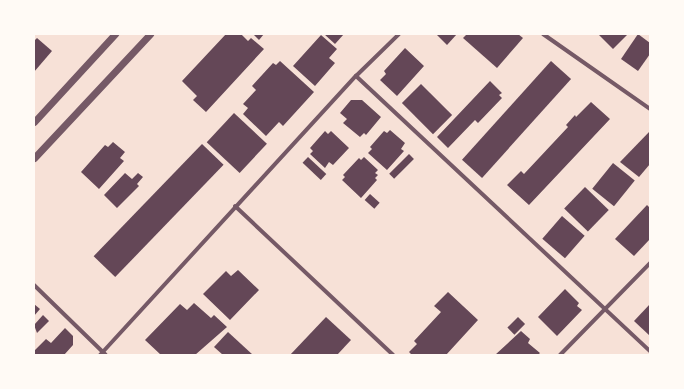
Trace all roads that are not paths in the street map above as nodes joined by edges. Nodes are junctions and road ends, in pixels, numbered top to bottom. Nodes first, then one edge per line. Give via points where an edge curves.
1 (115, 34) edge
2 (150, 34) edge
3 (399, 34) edge
4 (543, 34) edge
5 (356, 76) junction
6 (650, 108) edge
7 (34, 122) edge
8 (34, 158) edge
9 (235, 206) junction
10 (650, 263) edge
11 (34, 285) edge
12 (604, 308) junction
13 (650, 351) edge
14 (103, 354) edge
15 (393, 355) edge
16 (560, 355) edge

1 - 7 street
2 - 8 street
3 - 5 street
4 - 6 street
5 - 9 street
5 - 12 street
9 - 14 street
9 - 15 street
10 - 12 street
11 - 14 street
12 - 13 street
12 - 16 street

